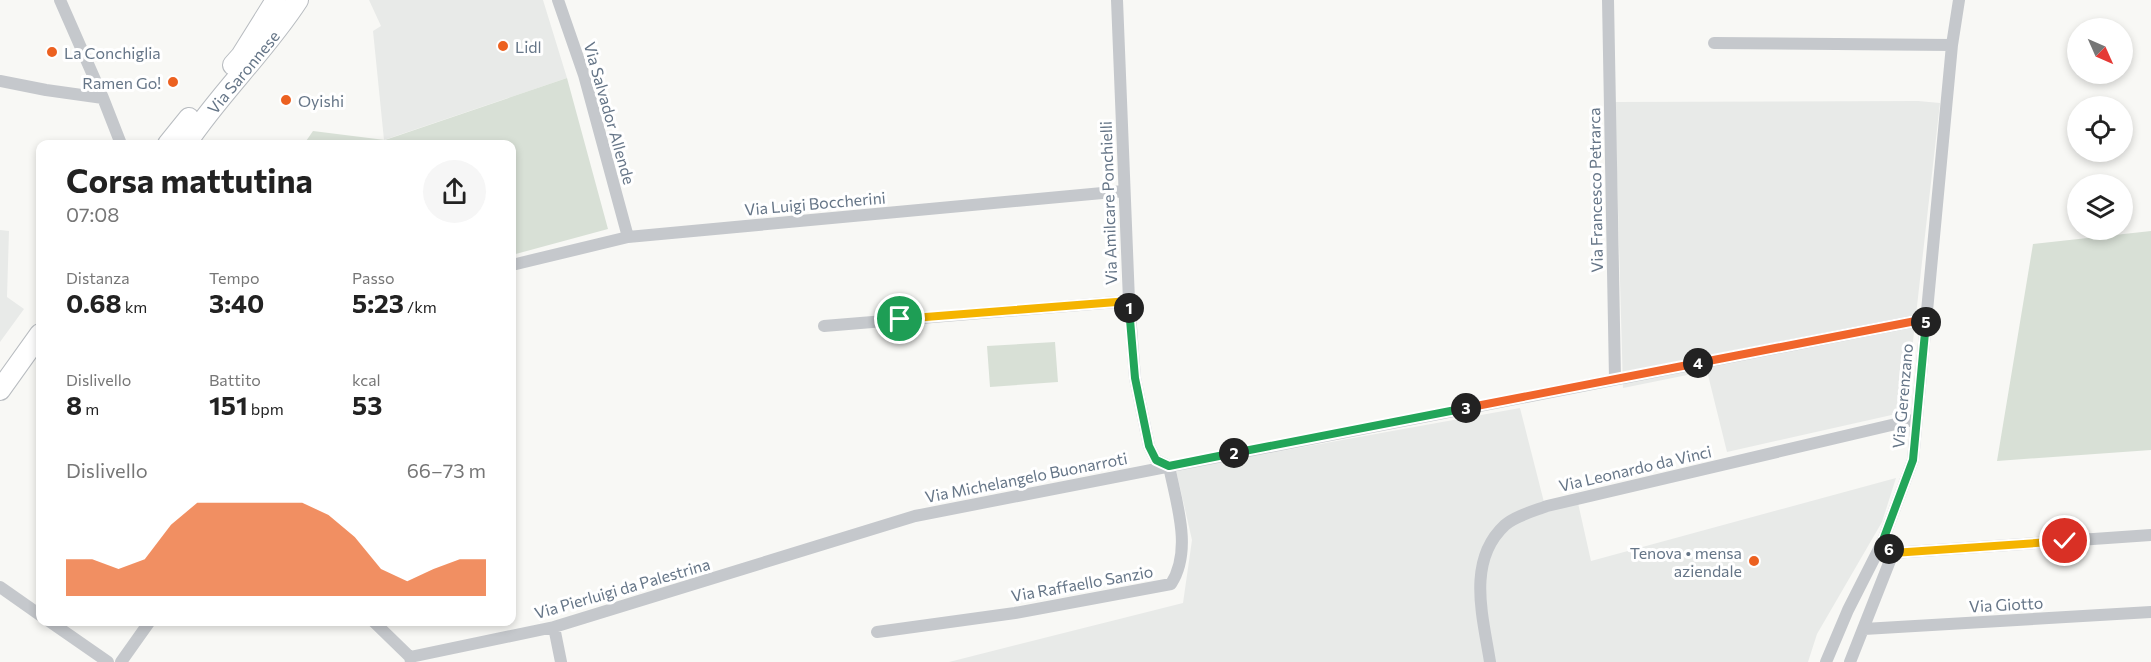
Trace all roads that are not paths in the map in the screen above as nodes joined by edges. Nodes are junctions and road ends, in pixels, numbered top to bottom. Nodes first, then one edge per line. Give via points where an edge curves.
1 (60, 0) edge
2 (276, 0) edge
3 (298, 0) edge
4 (558, 0) edge
5 (1117, 0) edge
6 (1608, 0) edge
7 (1959, 0) edge
8 (1714, 43) dead end
9 (1953, 45) junction
10 (0, 81) edge
11 (103, 98) junction
12 (121, 140) edge
13 (173, 140) edge
14 (189, 140) edge
15 (1124, 191) junction
16 (628, 237) junction
17 (516, 264) edge
18 (1129, 301) junction
19 (1926, 319) junction
20 (824, 326) dead end
21 (36, 340) edge
22 (1615, 379) junction
23 (0, 390) edge
24 (1917, 419) junction
25 (1169, 466) junction
26 (2151, 535) edge
27 (1882, 543) junction
28 (806, 550) joint
29 (1893, 553) junction
30 (0, 587) edge
31 (36, 612) edge
32 (2151, 612) edge
33 (56, 626) edge
34 (146, 626) edge
35 (377, 626) edge
36 (554, 627) junction
37 (1864, 628) junction
38 (877, 632) dead end
39 (411, 659) edge
40 (108, 662) edge
41 (121, 662) edge
42 (561, 662) edge
43 (1490, 662) edge
44 (1826, 662) edge
45 (1850, 662) edge

1 - 11 street
2 - 13 main road, Via Saronnese via 241,56
3 - 14 main road, Via Saronnese
4 - 16 street, Via Salvador Allende via 584,75
5 - 15 street, Via Amilcare Ponchielli
6 - 22 street, Via Francesco Petrarca
7 - 9 street, Via Gerenzano
8 - 9 street
9 - 19 street, Via Gerenzano
10 - 11 street
11 - 12 street
15 - 16 street, Via Luigi Boccherini
15 - 18 street, Via Amilcare Ponchielli
16 - 17 street, Via Luigi Boccherini
18 - 20 street
18 - 25 street, Via Amilcare Ponchielli via 1135,378 1149,446 1156,460
19 - 22 street, Via Michelangelo Buonarroti
19 - 24 street, Via Gerenzano
21 - 23 main road
22 - 25 street, Via Michelangelo Buonarroti
24 - 27 street, Via Gerenzano via 1913,460
24 - 43 street, Via Leonardo da Vinci via 1547,506 1506,523 1485,553 1481,572 1479,591
25 - 28 street, Via Michelangelo Buonarroti via 915,516
25 - 38 street, Via Raffaello Sanzio via 1183,541 1177,574 1171,584
26 - 29 street
27 - 29 street
27 - 44 street, Via Gerenzano
28 - 36 street, Via Pierluigi da Palestrina
29 - 37 street
30 - 31 street
32 - 37 street, Via Giotto
33 - 40 street
34 - 41 street
35 - 39 street
36 - 39 street, Via Pierluigi da Palestrina
36 - 42 street
37 - 45 street

